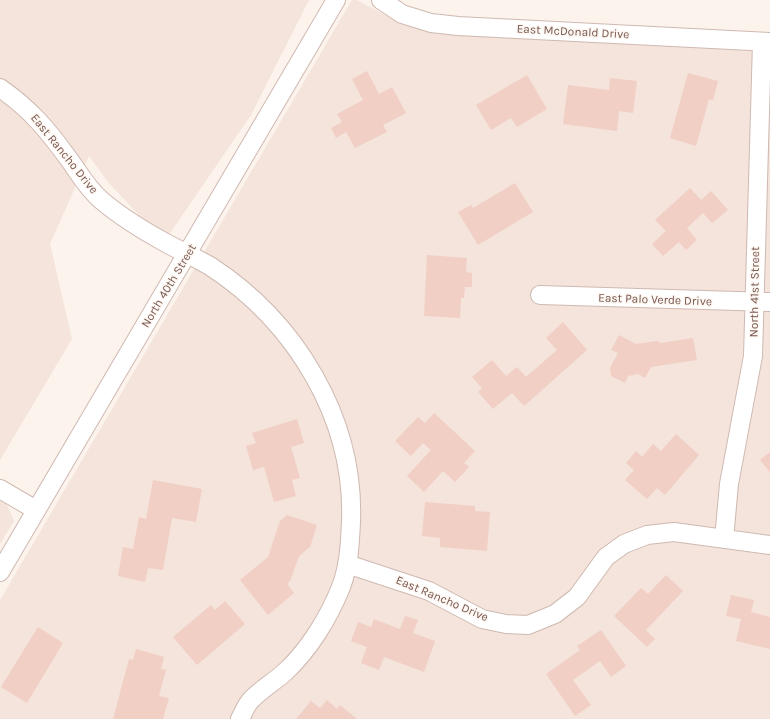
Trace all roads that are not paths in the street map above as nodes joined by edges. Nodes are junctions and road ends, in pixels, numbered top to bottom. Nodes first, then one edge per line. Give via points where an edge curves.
1 (336, 0) edge
2 (381, 0) edge
3 (766, 42) edge
4 (0, 88) edge
5 (188, 254) junction
6 (540, 295) dead end
7 (762, 302) edge
8 (0, 490) edge
9 (36, 510) junction
10 (724, 539) junction
11 (770, 546) edge
12 (347, 564) junction
13 (0, 572) edge
14 (240, 719) edge

1 - 5 street, North 40th Street
2 - 3 street, East McDonald Drive via 402,14 452,26
3 - 7 street, North 41st Street
4 - 5 street, East Rancho Drive via 40,120 78,176 99,198 120,215
5 - 9 street, North 40th Street
5 - 12 street, East Rancho Drive via 210,266 262,310 281,329 316,377 340,434 349,470 352,505
6 - 7 street, East Palo Verde Drive
7 - 10 street, North 41st Street via 729,484
8 - 9 street
9 - 13 street, North 40th Street
10 - 11 street, East Rancho Drive
10 - 12 street, East Rancho Drive via 674,532 647,536 624,544 606,557 577,597 556,614 528,625 506,624 482,618 429,591
12 - 14 street via 341,587 304,653 249,702

